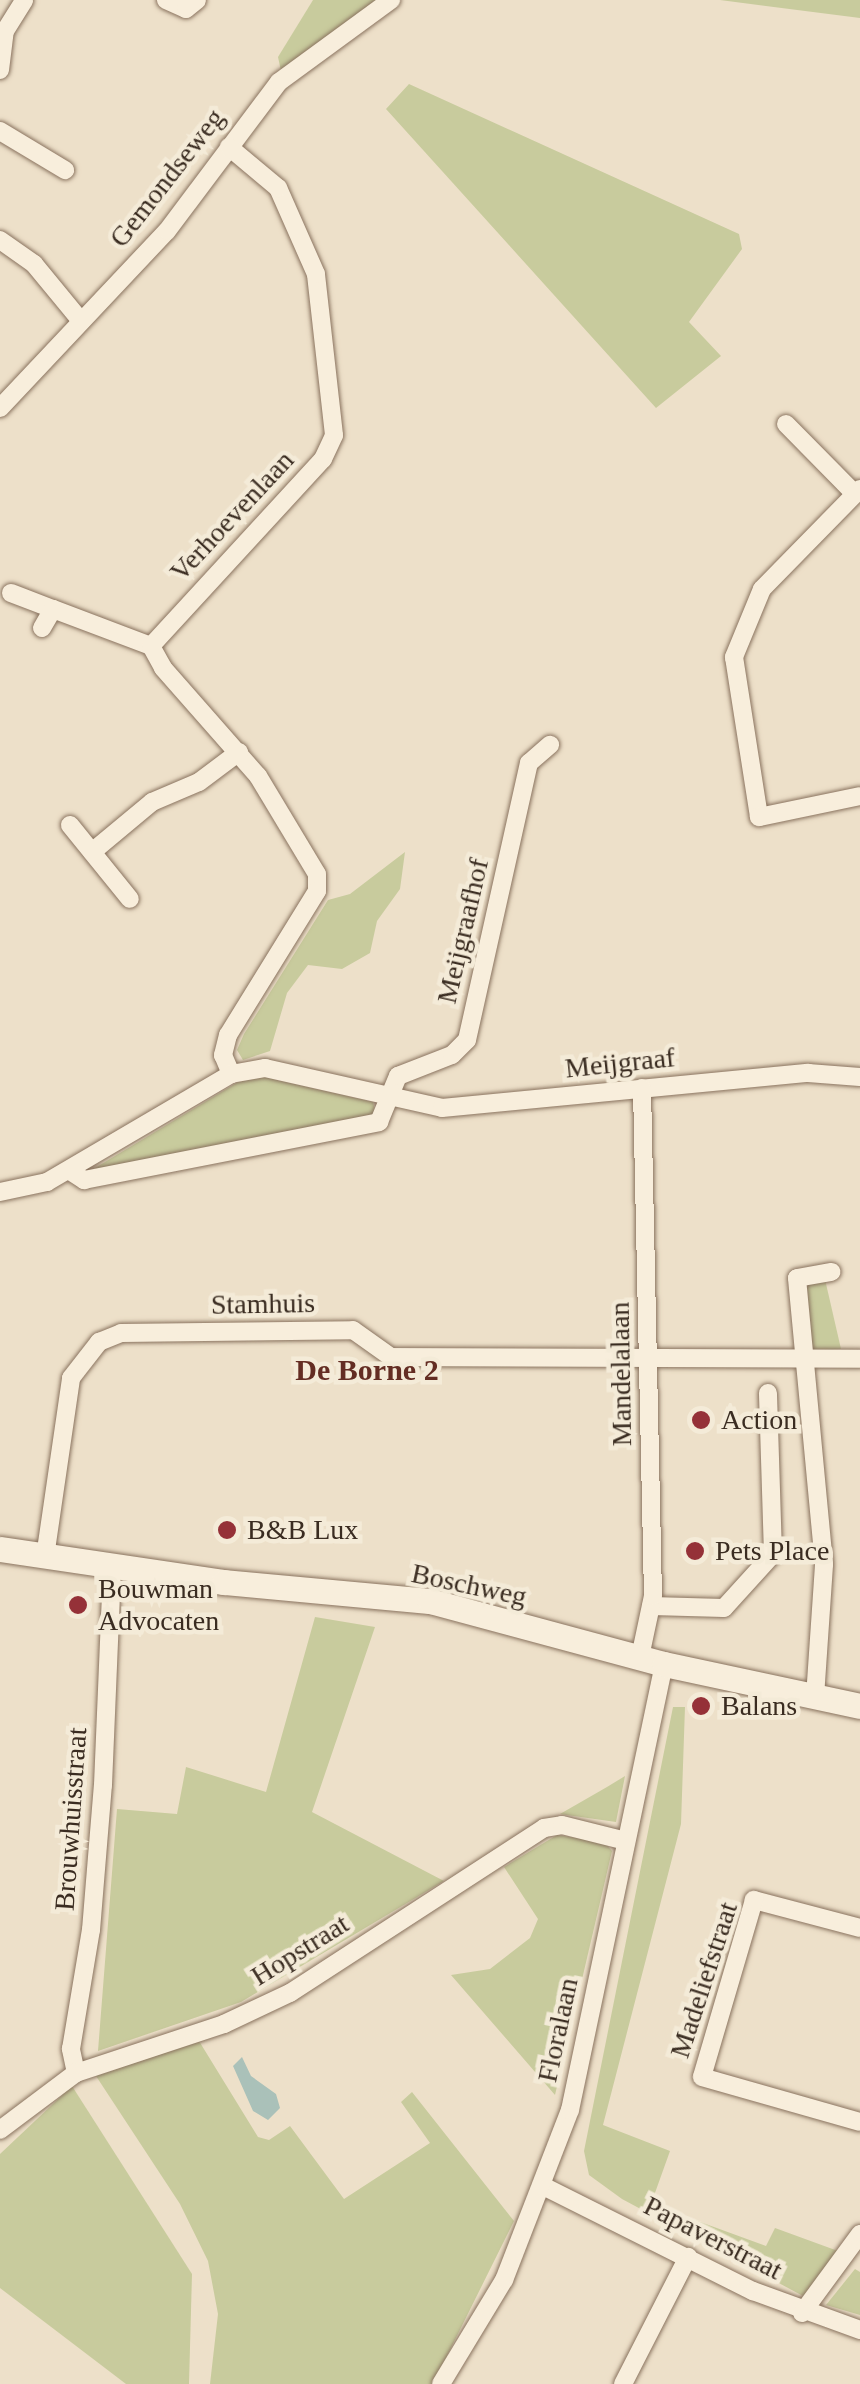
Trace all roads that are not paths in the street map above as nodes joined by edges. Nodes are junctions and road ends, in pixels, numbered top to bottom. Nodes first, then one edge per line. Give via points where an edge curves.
1 (24, 0) edge
2 (166, 0) edge
3 (196, 0) edge
4 (392, 0) edge
5 (0, 70) edge
6 (0, 130) edge
7 (229, 147) junction
8 (65, 170) dead end
9 (0, 240) edge
10 (81, 320) junction
11 (0, 408) edge
12 (786, 424) dead end
13 (857, 491) edge
14 (11, 592) dead end
15 (53, 609) junction
16 (42, 628) dead end
17 (151, 646) junction
18 (550, 746) dead end
19 (238, 752) junction
20 (860, 796) edge
21 (70, 825) dead end
22 (92, 852) junction
23 (130, 899) dead end
24 (231, 1074) junction
25 (860, 1077) edge
26 (642, 1088) junction
27 (388, 1094) junction
28 (70, 1171) junction
29 (0, 1192) edge
30 (831, 1272) dead end
31 (649, 1355) junction
32 (801, 1358) junction
33 (860, 1359) edge
34 (768, 1393) dead end
35 (1, 1552) edge
36 (45, 1557) junction
37 (112, 1567) junction
38 (651, 1606) junction
39 (652, 1660) junction
40 (815, 1696) junction
41 (860, 1706) edge
42 (626, 1841) junction
43 (860, 1928) edge
44 (76, 2073) junction
45 (860, 2122) edge
46 (0, 2130) edge
47 (544, 2187) junction
48 (860, 2234) edge
49 (688, 2257) junction
50 (802, 2313) junction
51 (860, 2330) edge
52 (442, 2384) edge
53 (623, 2384) edge

1 - 5 street via 6,31
2 - 3 street via 186,9
4 - 7 street, Gemondseweg via 280,82
6 - 8 street
7 - 10 street, Gemondseweg via 167,231
7 - 17 street, Verhoevenlaan via 278,188 316,274 334,435 322,458
9 - 10 street via 34,264
10 - 11 street, Gemondseweg
12 - 13 street
13 - 20 street via 762,590 734,657 759,817
14 - 15 street
15 - 16 street
15 - 17 street
17 - 19 street
18 - 27 street, Meijgraafhof via 528,763 467,1040 452,1055 398,1076
19 - 22 street via 199,782 152,802
19 - 24 street via 275,801 318,882 228,1035 223,1055
21 - 22 street
22 - 23 street
24 - 27 street, Meijgraaf via 285,1068
24 - 28 street, Meijgraaf
25 - 26 street, Meijgraaf via 808,1073
26 - 27 street, Meijgraaf via 470,1108
26 - 31 street, Mandelalaan
27 - 28 street, Meijgraaf via 383,1117 370,1126 84,1180
28 - 29 street, Meijgraaf
30 - 32 street via 798,1278
31 - 32 street, Stamhuis
31 - 36 street, Stamhuis via 391,1357 353,1330 122,1333 99,1342 71,1378
31 - 38 street, Mandelalaan
32 - 33 street, Stamhuis
32 - 40 street via 824,1564
34 - 38 street via 773,1554 724,1608
35 - 36 street, Boschweg
36 - 37 street, Boschweg
37 - 39 street, Boschweg via 430,1602
37 - 44 street, Brouwhuisstraat via 91,1930 71,2049
38 - 39 street, Mandelalaan
39 - 40 street, Boschweg
39 - 42 street, Floralaan
40 - 41 street, Boschweg
42 - 44 street, Hopstraat via 562,1825 544,1828 290,1993 224,2024
42 - 47 street, Floralaan via 570,2110
43 - 45 street, Madeliefstraat via 754,1900 702,2077
44 - 46 street, Hopstraat
47 - 49 street, Papaverstraat
47 - 52 street, Floralaan via 504,2280
48 - 50 street
49 - 50 street, Papaverstraat
49 - 53 street
50 - 51 street, Papaverstraat

